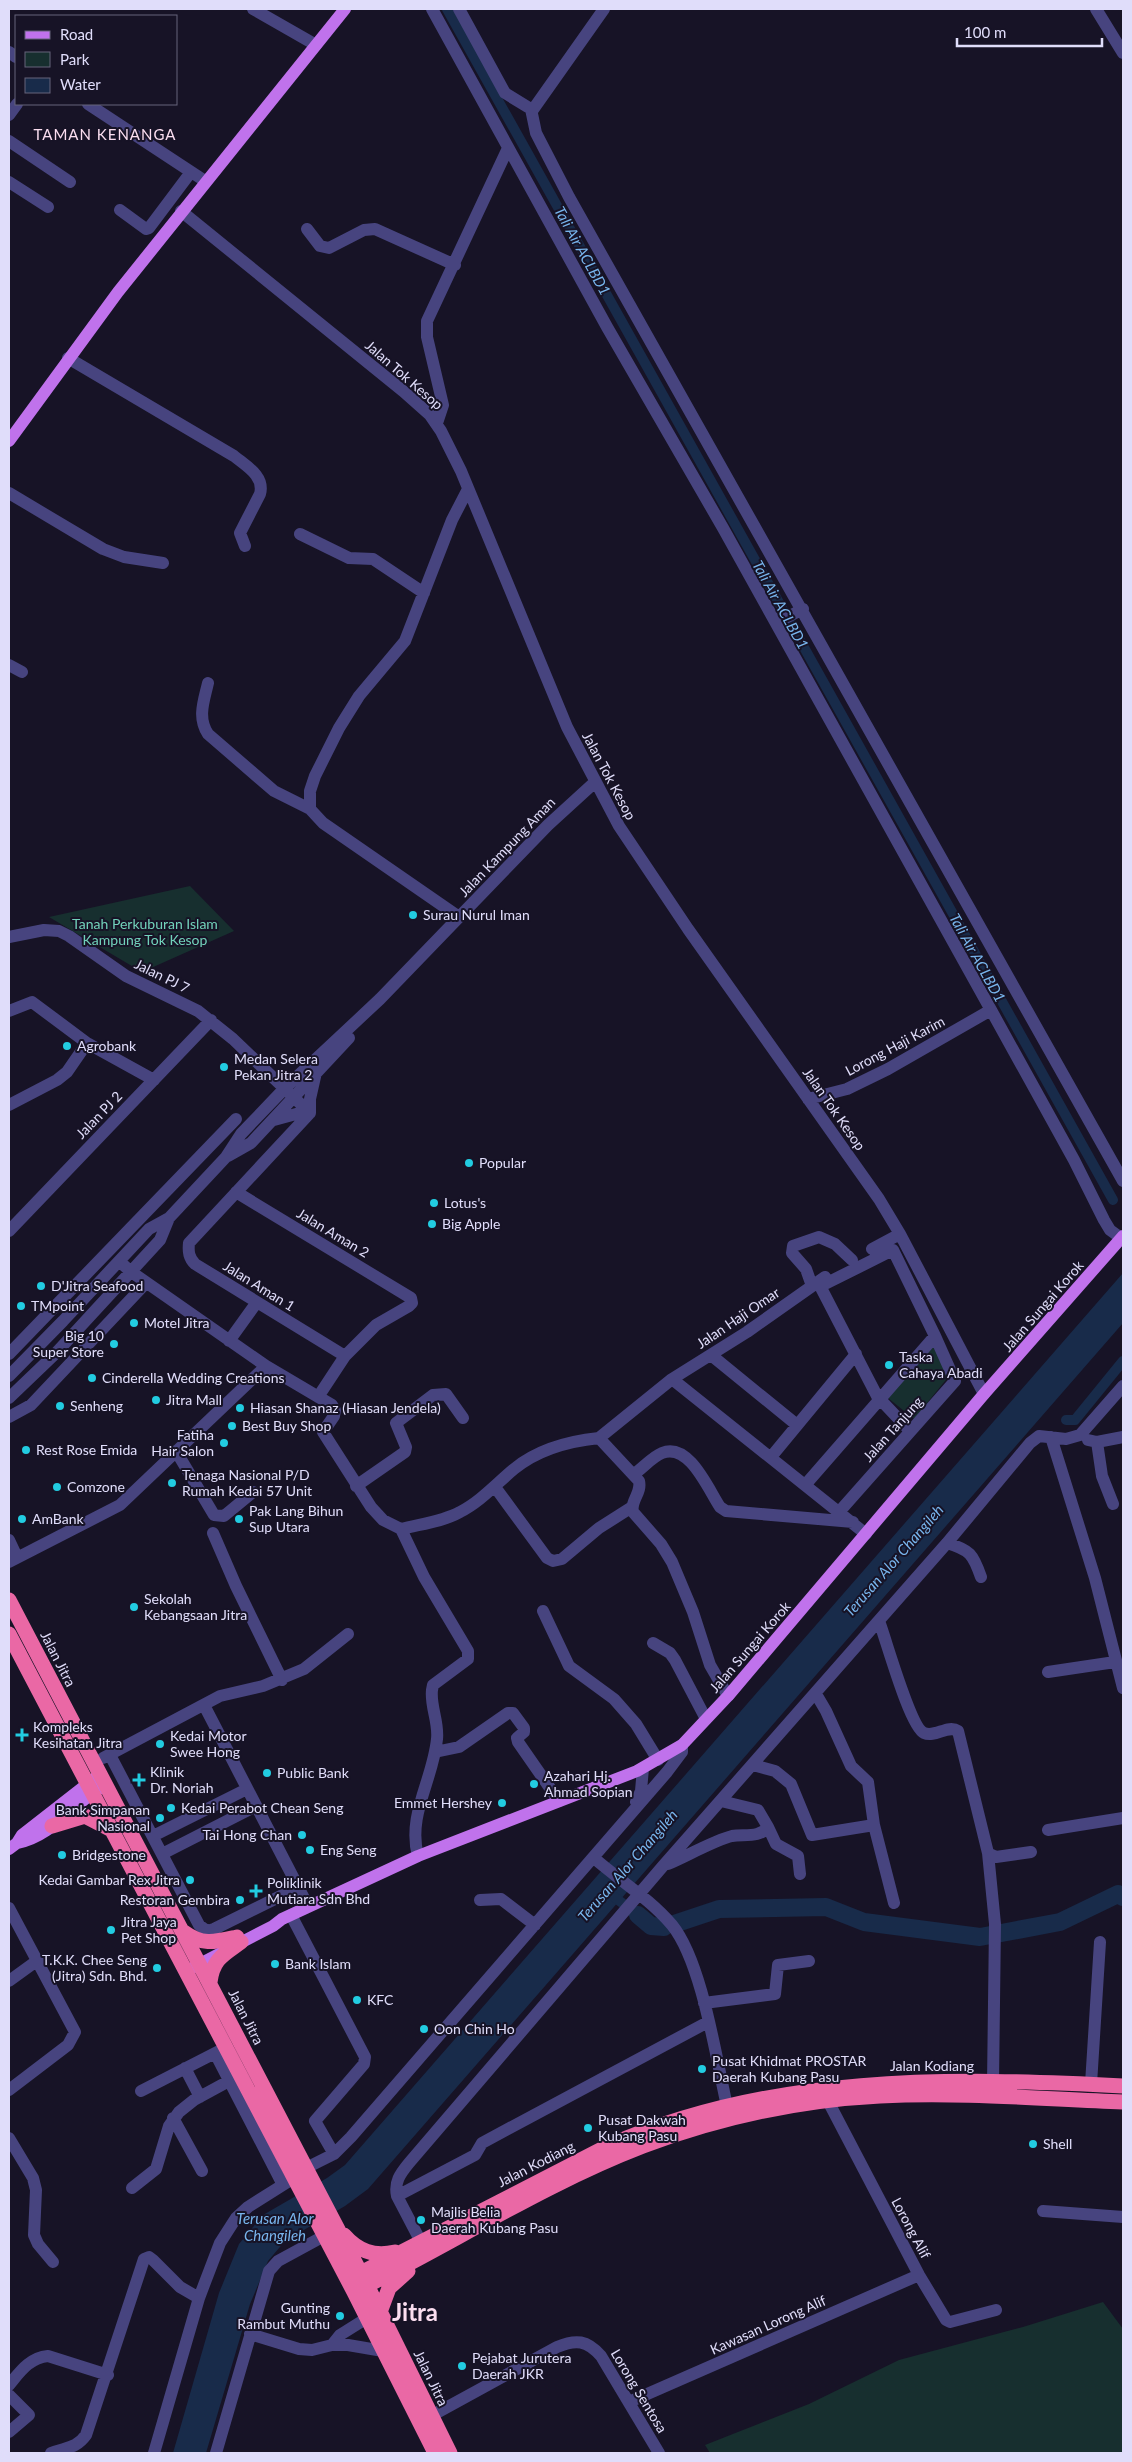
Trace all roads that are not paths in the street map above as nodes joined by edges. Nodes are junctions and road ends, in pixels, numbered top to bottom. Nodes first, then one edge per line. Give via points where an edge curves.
1 (254, 9) edge
2 (344, 9) edge
3 (432, 9) edge
4 (459, 9) edge
5 (604, 9) edge
6 (1096, 9) edge
7 (316, 45) junction
8 (1123, 53) edge
9 (90, 105) edge
10 (532, 111) junction
11 (9, 141) edge
12 (508, 148) junction
13 (191, 172) junction
14 (205, 181) junction
15 (9, 182) edge
16 (70, 182) dead end
17 (48, 207) dead end
18 (120, 210) dead end
19 (181, 211) junction
20 (307, 229) dead end
21 (454, 265) junction
22 (68, 358) junction
23 (437, 423) junction
24 (9, 441) edge
25 (468, 489) junction
26 (9, 493) edge
27 (300, 534) dead end
28 (245, 546) dead end
29 (163, 563) dead end
30 (424, 593) junction
31 (789, 616) junction
32 (9, 665) edge
33 (22, 672) dead end
34 (208, 683) dead end
35 (594, 783) junction
36 (310, 809) junction
37 (459, 917) junction
38 (9, 937) edge
39 (380, 999) junction
40 (991, 1010) junction
41 (9, 1011) edge
42 (211, 1020) junction
43 (87, 1043) junction
44 (315, 1077) junction
45 (154, 1080) junction
46 (289, 1092) junction
47 (808, 1099) junction
48 (9, 1105) edge
49 (310, 1113) junction
50 (236, 1119) dead end
51 (268, 1123) junction
52 (226, 1157) junction
53 (1123, 1182) edge
54 (236, 1192) junction
55 (169, 1218) junction
56 (9, 1232) edge
57 (900, 1234) junction
58 (1122, 1237) edge
59 (852, 1260) junction
60 (119, 1261) junction
61 (130, 1272) junction
62 (146, 1283) junction
63 (817, 1284) junction
64 (257, 1302) junction
65 (935, 1336) junction
66 (229, 1341) junction
67 (9, 1354) edge
68 (856, 1354) junction
69 (711, 1355) junction
70 (345, 1356) junction
71 (266, 1366) junction
72 (9, 1376) edge
73 (672, 1379) junction
74 (1123, 1386) edge
75 (984, 1394) junction
76 (318, 1397) junction
77 (9, 1398) edge
78 (880, 1401) junction
79 (9, 1417) edge
80 (463, 1418) dead end
81 (797, 1425) junction
82 (910, 1431) junction
83 (1080, 1435) junction
84 (1051, 1437) junction
85 (1123, 1437) edge
86 (599, 1438) junction
87 (1096, 1442) junction
88 (176, 1451) junction
89 (771, 1456) junction
90 (634, 1474) junction
91 (806, 1484) junction
92 (356, 1486) junction
93 (495, 1487) junction
94 (253, 1492) dead end
95 (1113, 1504) dead end
96 (632, 1507) junction
97 (839, 1512) junction
98 (853, 1522) junction
99 (401, 1529) junction
100 (213, 1533) dead end
101 (866, 1534) junction
102 (9, 1540) edge
103 (947, 1543) junction
104 (13, 1560) edge
105 (981, 1577) dead end
106 (9, 1600) edge
107 (543, 1611) dead end
108 (880, 1621) junction
109 (9, 1634) edge
110 (348, 1634) dead end
111 (653, 1643) dead end
112 (1115, 1662) junction
113 (1048, 1672) dead end
114 (282, 1680) junction
115 (1123, 1688) edge
116 (816, 1694) junction
117 (728, 1696) junction
118 (204, 1705) junction
119 (706, 1719) junction
120 (682, 1745) junction
121 (435, 1752) junction
122 (110, 1755) junction
123 (658, 1760) junction
124 (753, 1765) junction
125 (643, 1768) junction
126 (99, 1774) junction
127 (89, 1788) junction
128 (247, 1789) junction
129 (559, 1801) junction
130 (721, 1801) junction
131 (256, 1806) junction
132 (632, 1812) junction
133 (1123, 1818) edge
134 (874, 1825) junction
135 (52, 1826) junction
136 (768, 1826) junction
137 (111, 1830) junction
138 (1048, 1830) dead end
139 (153, 1836) junction
140 (13, 1846) edge
141 (1030, 1852) dead end
142 (988, 1853) junction
143 (162, 1854) junction
144 (418, 1856) junction
145 (597, 1861) junction
146 (663, 1866) junction
147 (800, 1874) dead end
148 (297, 1888) junction
149 (635, 1897) junction
150 (480, 1900) dead end
151 (894, 1903) dead end
152 (308, 1906) junction
153 (9, 1908) edge
154 (286, 1917) junction
155 (535, 1925) junction
156 (184, 1932) junction
157 (239, 1940) junction
158 (1100, 1942) dead end
159 (38, 1960) junction
160 (198, 1960) junction
161 (809, 1961) dead end
162 (184, 1968) junction
163 (9, 1981) edge
164 (210, 1982) junction
165 (704, 2004) junction
166 (708, 2022) junction
167 (220, 2050) junction
168 (184, 2068) junction
169 (234, 2078) junction
170 (993, 2083) junction
171 (1091, 2084) junction
172 (1123, 2086) edge
173 (9, 2090) edge
174 (141, 2091) dead end
175 (200, 2097) junction
176 (828, 2101) junction
177 (1123, 2102) edge
178 (727, 2106) junction
179 (173, 2118) junction
180 (9, 2138) edge
181 (334, 2154) junction
182 (202, 2171) dead end
183 (298, 2177) junction
184 (132, 2188) dead end
185 (397, 2196) junction
186 (1043, 2211) dead end
187 (1123, 2217) edge
188 (327, 2225) junction
189 (415, 2245) junction
190 (433, 2252) junction
191 (53, 2262) dead end
192 (919, 2275) junction
193 (357, 2282) junction
194 (200, 2298) junction
195 (996, 2310) dead end
196 (374, 2315) junction
197 (250, 2334) junction
198 (332, 2346) junction
199 (383, 2352) junction
200 (108, 2375) junction
201 (9, 2385) edge
202 (9, 2395) edge
203 (629, 2402) junction
204 (431, 2416) junction
205 (9, 2432) edge
206 (52, 2453) edge
207 (154, 2453) edge
208 (216, 2453) edge
209 (435, 2453) edge
210 (450, 2453) edge
211 (659, 2453) edge

1 - 7 street
2 - 7 main road
3 - 12 street
4 - 10 street via 505,93
5 - 10 street
6 - 8 street
7 - 14 main road
9 - 13 street
10 - 31 street via 536,133 730,486
11 - 16 street
12 - 21 street
12 - 31 street
13 - 14 street
13 - 18 street via 149,228
14 - 19 main road
15 - 17 street
19 - 22 main road
19 - 23 street, Jalan Tok Kesop
20 - 21 street via 320,246 329,248 364,230 375,229
21 - 23 street via 431,311 426,329 443,404
22 - 24 main road
22 - 28 street via 234,456 257,476 262,488 240,533
23 - 25 street, Jalan Tok Kesop
25 - 30 street via 452,520
25 - 35 street, Jalan Tok Kesop via 539,664
26 - 29 street via 103,549 124,557
27 - 30 street via 348,558 373,559
30 - 36 street via 405,641 359,696 339,728 315,776 310,791
31 - 40 street
31 - 53 street
32 - 33 street
34 - 36 street via 201,713 201,721 208,734 274,791
35 - 37 street, Jalan Kampung Aman via 563,810
35 - 47 street, Jalan Tok Kesop via 648,872
36 - 37 street via 323,823
37 - 39 street, Jalan Kampung Aman
38 - 42 street, Jalan PJ 7 via 44,930 58,931 126,976
39 - 44 street, Jalan Kampung Aman
39 - 46 street, Jalan Kampung Aman
40 - 47 street, Lorong Haji Karim via 847,1089
40 - 58 street via 1104,1220 1110,1230
41 - 43 street via 32,1002
42 - 45 street, Jalan PJ 2
42 - 46 street, Jalan PJ 7
43 - 45 street
43 - 48 street via 58,1080
44 - 46 street, Jalan Kampung Aman
44 - 49 street
45 - 56 street, Jalan PJ 2
46 - 49 street, Jalan PJ 7
46 - 51 street, Jalan Kampung Aman
46 - 52 street, Jalan Kampung Aman via 241,1134
47 - 57 street, Jalan Tok Kesop
49 - 51 street via 288,1115
49 - 54 street, Jalan Aman 1
50 - 67 street
51 - 52 street, Jalan Kampung Aman via 251,1143
52 - 55 street, Jalan Kampung Aman
54 - 64 street, Jalan Aman 1 via 189,1243 189,1255 195,1264
54 - 70 street, Jalan Aman 2 via 411,1298 412,1303 376,1325
55 - 60 street, Jalan Kampung Aman via 149,1229
55 - 61 street, Jalan Kampung Aman via 160,1240
57 - 59 street, Jalan Haji Omar
57 - 75 street, Jalan Tok Kesop
58 - 75 main road, Jalan Sungai Korok
59 - 63 street, Jalan Haji Omar
59 - 63 street via 835,1244 819,1238 793,1246 792,1253
60 - 61 street
60 - 72 street, Jalan Kampung Aman
61 - 62 street
61 - 77 street, Jalan Kampung Aman via 56,1353
62 - 66 street
62 - 79 street via 31,1405
63 - 65 street via 893,1250
63 - 68 street
63 - 69 street, Jalan Haji Omar
64 - 66 street
64 - 70 street, Jalan Aman 1
65 - 78 street
65 - 82 street, Jalan Tanjung via 955,1382
66 - 71 street
68 - 78 street
68 - 81 street
69 - 73 street, Jalan Haji Omar
69 - 81 street
70 - 76 street
71 - 76 street
71 - 88 street
73 - 86 street, Jalan Haji Omar
73 - 89 street
74 - 83 street
75 - 101 main road, Jalan Sungai Korok
76 - 92 street via 335,1410 324,1432
78 - 82 street
78 - 91 street
80 - 92 street via 446,1394 434,1395 396,1422 406,1452
81 - 89 street
82 - 97 street, Jalan Tanjung
83 - 84 street via 1066,1439
83 - 87 street
84 - 103 street via 1034,1439
84 - 112 street via 1095,1578
85 - 87 street
86 - 90 street
86 - 93 street via 538,1454 515,1468
87 - 95 street via 1102,1476
88 - 94 street via 214,1515 224,1516
88 - 104 street via 120,1505
89 - 91 street
90 - 96 street via 640,1488
90 - 98 street via 660,1454 674,1452 689,1460 720,1507 726,1511
91 - 97 street
92 - 99 street via 383,1520
93 - 96 street via 553,1562 562,1560 599,1528
93 - 99 street via 447,1518
96 - 117 street via 672,1562 710,1665
97 - 98 street
98 - 101 street
99 - 121 street via 424,1577 469,1654 468,1659 433,1685 438,1726
100 - 114 street
101 - 117 main road, Jalan Sungai Korok
102 - 104 street
103 - 105 street via 965,1549 974,1559
103 - 108 street
106 - 126 highway, Jalan Jitra
107 - 123 street via 569,1666 620,1705
108 - 116 street
108 - 142 street via 905,1698 922,1732 958,1731
109 - 127 highway, Jalan Jitra
110 - 114 street via 304,1669
111 - 119 street via 675,1660
112 - 113 street
112 - 115 street
114 - 118 street via 233,1692
116 - 124 street
116 - 134 street via 852,1766 868,1782
117 - 119 main road, Jalan Sungai Korok
118 - 122 street
118 - 128 street
119 - 120 main road, Jalan Sungai Korok
120 - 123 main road, Jalan Sungai Korok
120 - 132 street via 679,1758
121 - 129 street via 454,1750 508,1713 513,1713 524,1728 518,1742
121 - 144 street via 416,1817
122 - 126 street
122 - 139 street
123 - 125 main road, Jalan Sungai Korok
124 - 130 street
124 - 134 street via 775,1771 792,1784 812,1835
125 - 129 main road, Jalan Sungai Korok
125 - 132 street via 641,1791
126 - 127 main road
126 - 156 highway, Jalan Jitra
127 - 135 main road
127 - 137 highway, Jalan Jitra
127 - 140 main road via 22,1835
128 - 131 street
128 - 139 street
129 - 144 main road, Jalan Sungai Korok
130 - 136 street via 758,1810
130 - 146 street
131 - 143 street
131 - 148 street
132 - 145 street
133 - 138 street
134 - 151 street
135 - 137 highway via 85,1816
135 - 140 main road
136 - 146 street via 764,1831 750,1835 729,1837
136 - 147 street via 776,1844 797,1854
137 - 162 highway, Jalan Jitra
139 - 143 street
141 - 142 street via 996,1857
142 - 170 street via 995,1924
143 - 148 street via 199,1925 208,1931
144 - 152 main road, Jalan Sungai Korok
145 - 149 street
145 - 155 street
146 - 149 street
148 - 152 street
149 - 165 street via 660,1913 681,1938
149 - 185 street via 400,2174 396,2183
150 - 155 street via 501,1899
152 - 154 main road, Jalan Sungai Korok
153 - 159 street
154 - 157 main road, Jalan Sungai Korok
154 - 181 street via 365,2057 364,2064 315,2121
155 - 181 street
156 - 157 highway via 194,1940 204,1942
156 - 160 highway, Jalan Jitra
157 - 160 main road, Jalan Sungai Korok
157 - 164 highway via 211,1968
158 - 171 street
159 - 163 street
159 - 173 street via 75,2032 68,2045
160 - 162 main road, Jalan Sungai Korok
160 - 164 highway, Jalan Jitra
161 - 165 street via 778,1965 776,1994
162 - 167 highway, Jalan Jitra
164 - 183 highway, Jalan Jitra
165 - 166 street
166 - 178 street
166 - 185 street via 482,2143 475,2155
167 - 168 street
167 - 169 highway, Jalan Jitra
168 - 174 street
168 - 175 street
169 - 175 street
169 - 183 highway, Jalan Jitra
170 - 171 highway, Jalan Kodiang
170 - 178 highway, Jalan Kodiang via 876,2083 786,2094
171 - 172 highway, Jalan Kodiang
175 - 179 street
176 - 177 highway, Jalan Kodiang via 943,2095
176 - 190 highway, Jalan Kodiang via 711,2125 643,2146 578,2175
176 - 192 street, Lorong Alif
178 - 189 highway, Jalan Kodiang via 640,2132
179 - 182 street
179 - 184 street via 156,2169
180 - 191 street via 33,2178 36,2190 34,2234
181 - 183 street
183 - 188 highway, Jalan Jitra
183 - 194 street via 248,2207 226,2231
185 - 189 street
186 - 187 street
188 - 189 highway via 368,2252 378,2254
188 - 193 highway, Jalan Jitra
188 - 197 street via 272,2265
189 - 193 highway, Jalan Kodiang
190 - 193 highway, Jalan Kodiang
190 - 196 highway via 389,2288
192 - 195 street, Lorong Alif via 950,2322
192 - 203 street, Kawasan Lorong Alif
193 - 196 highway, Jalan Jitra
194 - 200 street via 180,2287 154,2260 144,2259
194 - 207 street
196 - 198 street via 340,2335
196 - 199 highway, Jalan Jitra
196 - 204 highway, Jalan Jitra
197 - 198 street via 299,2349
197 - 208 street
198 - 199 street via 348,2345
199 - 209 highway, Jalan Jitra
200 - 201 street via 48,2356 27,2364
200 - 206 street via 86,2435 73,2448
202 - 205 street via 29,2415
203 - 204 street, Lorong Sentosa via 595,2349 576,2341 557,2347
203 - 211 street, Lorong Sentosa
204 - 210 highway, Jalan Jitra

